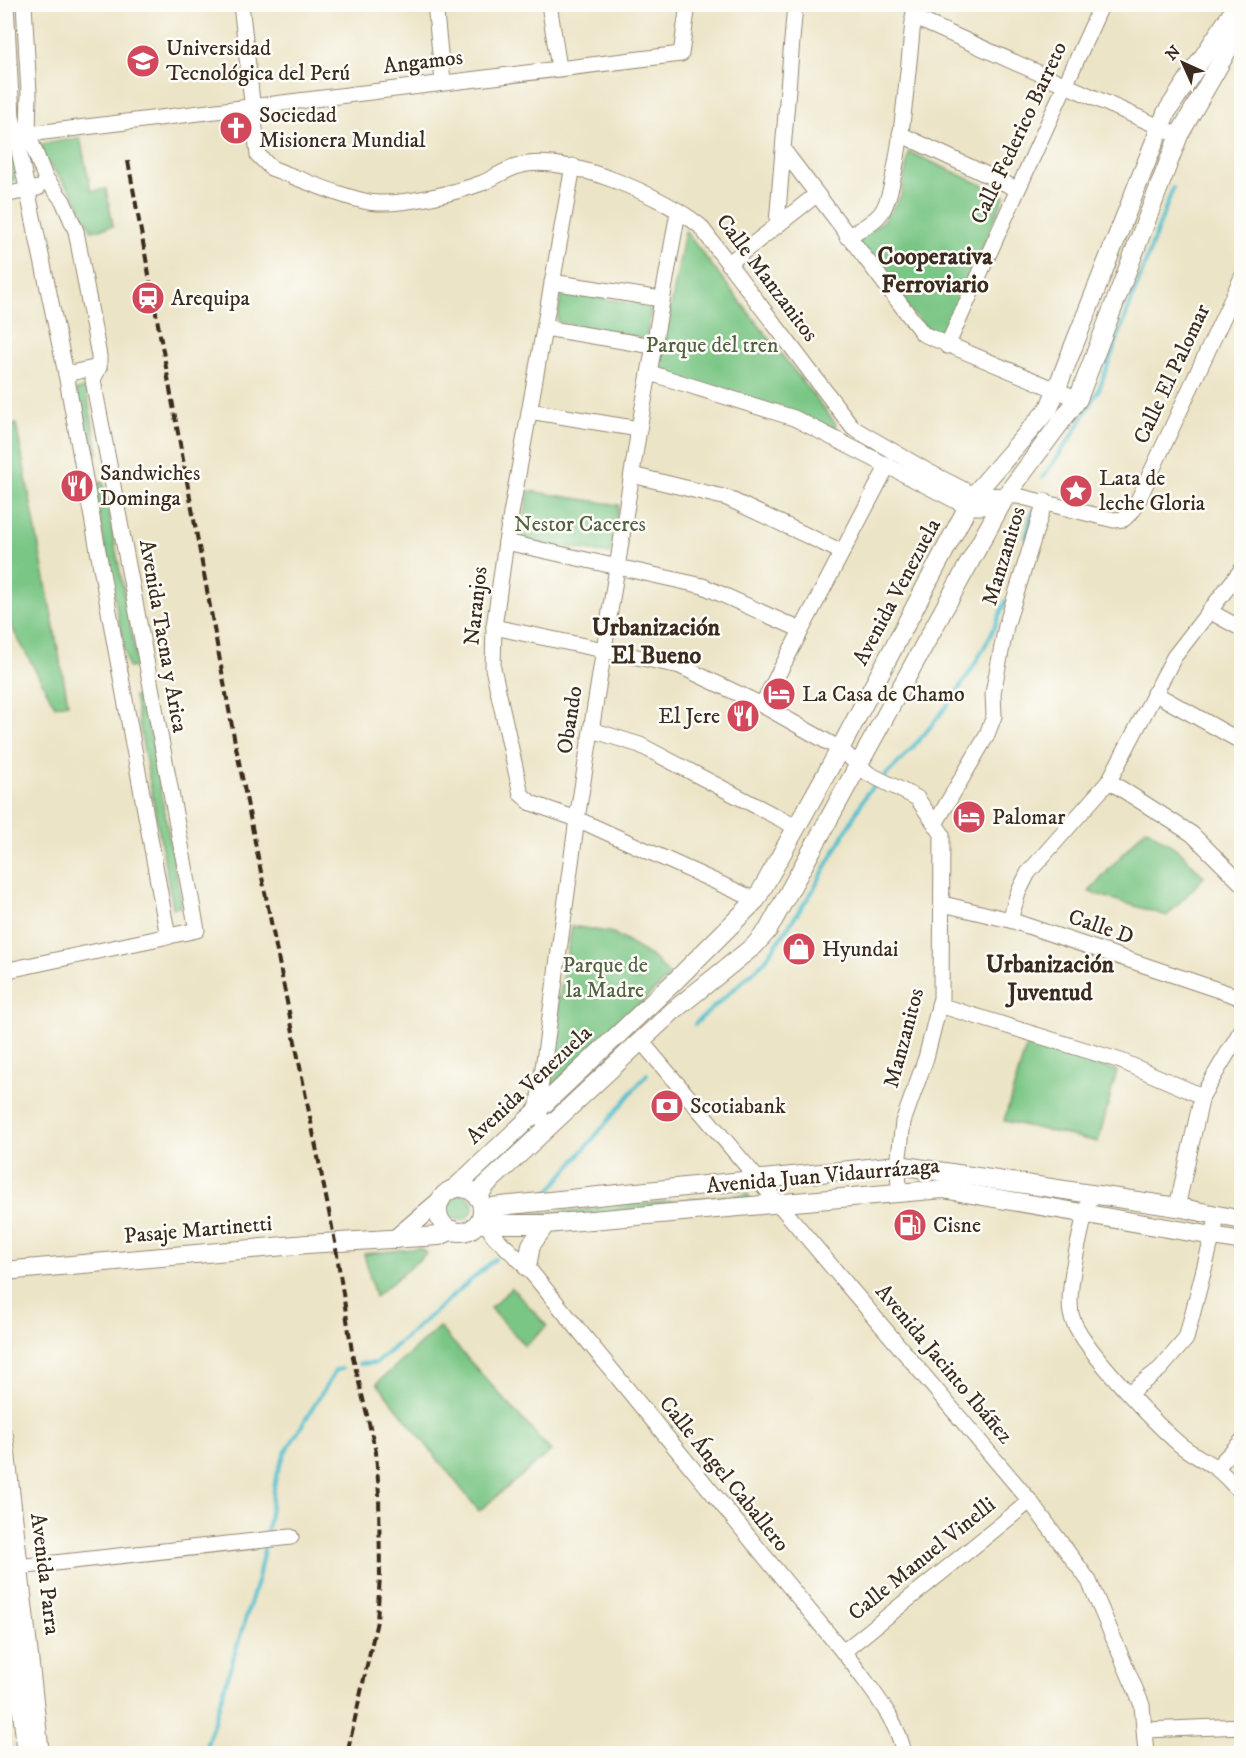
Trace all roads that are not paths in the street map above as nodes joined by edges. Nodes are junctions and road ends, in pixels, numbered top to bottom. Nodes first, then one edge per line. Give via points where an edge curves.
1 (6, 4) edge
2 (24, 4) edge
3 (241, 4) edge
4 (435, 4) edge
5 (549, 4) edge
6 (687, 4) edge
7 (795, 4) edge
8 (1102, 4) edge
9 (1227, 4) edge
10 (1238, 4) edge
11 (914, 11) edge
12 (1242, 25) edge
13 (1242, 41) edge
14 (1208, 47) junction
15 (1224, 59) junction
16 (559, 68) junction
17 (443, 82) junction
18 (1065, 84) junction
19 (252, 104) junction
20 (1160, 127) junction
21 (900, 134) junction
22 (1179, 135) junction
23 (16, 136) edge
24 (785, 152) junction
25 (573, 166) junction
26 (49, 184) junction
27 (1017, 189) junction
28 (29, 191) junction
29 (4, 195) edge
30 (816, 195) junction
31 (678, 212) junction
32 (777, 223) junction
33 (847, 237) junction
34 (729, 262) junction
35 (1242, 277) edge
36 (552, 282) junction
37 (662, 299) junction
38 (545, 328) junction
39 (653, 346) junction
40 (947, 346) junction
41 (99, 367) junction
42 (650, 373) junction
43 (66, 374) junction
44 (1058, 392) junction
45 (1078, 399) junction
46 (530, 411) junction
47 (639, 429) junction
48 (109, 465) junction
49 (888, 465) junction
50 (82, 471) junction
51 (632, 475) junction
52 (1010, 499) junction
53 (971, 501) junction
54 (1043, 501) junction
55 (506, 542) junction
56 (842, 552) junction
57 (618, 565) junction
58 (1242, 569) edge
59 (1209, 610) junction
60 (494, 627) junction
61 (1242, 629) edge
62 (801, 630) junction
63 (604, 648) junction
64 (147, 680) junction
65 (123, 685) junction
66 (1154, 693) junction
67 (762, 705) junction
68 (592, 730) junction
69 (1242, 742) edge
70 (840, 749) junction
71 (864, 770) junction
72 (1109, 781) junction
73 (577, 819) junction
74 (935, 824) junction
75 (796, 826) junction
76 (1242, 884) edge
77 (756, 900) junction
78 (943, 904) junction
79 (1010, 920) junction
80 (168, 937) junction
81 (4, 971) edge
82 (1242, 998) edge
83 (939, 1005) junction
84 (1242, 1029) edge
85 (641, 1041) junction
86 (1202, 1096) junction
87 (537, 1112) junction
88 (548, 1128) junction
89 (898, 1165) junction
90 (759, 1180) junction
91 (700, 1186) junction
92 (899, 1192) junction
93 (1091, 1193) junction
94 (447, 1194) junction
95 (778, 1203) junction
96 (1177, 1207) junction
97 (703, 1210) junction
98 (1085, 1214) junction
99 (1218, 1215) junction
100 (478, 1220) junction
101 (1242, 1220) edge
102 (546, 1224) junction
103 (1214, 1236) junction
104 (395, 1239) junction
105 (1242, 1241) edge
106 (527, 1267) junction
107 (4, 1271) edge
108 (1129, 1393) junction
109 (4, 1436) edge
110 (1242, 1441) edge
111 (1216, 1467) junction
112 (1242, 1493) edge
113 (1030, 1501) junction
114 (291, 1537) dead end
115 (10, 1566) edge
116 (843, 1652) junction
117 (1242, 1726) edge
118 (1146, 1730) junction
119 (27, 1754) edge
120 (40, 1754) edge
121 (904, 1754) edge
122 (1146, 1754) edge

1 - 23 street, Avenida Tacna y Arica
2 - 23 street, Avenida Tacna y Arica via 29,93
3 - 19 street, Calle Manzanitos
4 - 17 street
5 - 16 street
6 - 16 street, Angamos via 681,54
7 - 24 street
8 - 18 street, Calle Federico Barreto
9 - 14 main road
10 - 14 main road, Avenida Venezuela
11 - 18 street
11 - 21 street
12 - 15 main road, Avenida Venezuela
13 - 15 main road
14 - 20 main road, Avenida Venezuela
15 - 22 main road, Avenida Venezuela via 1206,83
16 - 17 street, Angamos
17 - 19 street, Angamos
18 - 20 street
18 - 27 street, Calle Federico Barreto
19 - 23 street, Angamos
19 - 25 street, Calle Manzanitos via 258,155 271,168 378,203 480,184 517,166 537,162
20 - 22 street
20 - 44 main road, Avenida Venezuela
21 - 27 street
21 - 33 street via 882,212
22 - 45 main road, Avenida Venezuela
23 - 26 street, Avenida Tacna y Arica
23 - 28 street, Avenida Tacna y Arica
24 - 30 street
24 - 32 street
25 - 31 street, Calle Manzanitos via 628,186
25 - 36 street, Naranjos
26 - 28 street
26 - 41 street, Avenida Tacna y Arica via 63,201 76,231
27 - 40 street, Calle Federico Barreto
28 - 29 street
28 - 43 street, Avenida Tacna y Arica
30 - 32 street
30 - 33 street
31 - 34 street, Calle Manzanitos via 700,226
31 - 37 street, Obando
32 - 34 street
33 - 40 street via 923,334
34 - 53 street, Calle Manzanitos via 853,428
35 - 54 street, Calle El Palomar via 1134,509 1124,519 1114,520
36 - 37 street
36 - 38 street, Naranjos
37 - 39 street, Obando
38 - 39 street
38 - 46 street, Naranjos
39 - 42 street, Obando
40 - 44 street
41 - 43 street
41 - 48 street, Avenida Tacna y Arica via 93,380
42 - 47 street, Obando
42 - 49 street via 794,418
43 - 50 street, Avenida Tacna y Arica
44 - 45 street
44 - 53 main road, Avenida Venezuela
45 - 52 main road, Avenida Venezuela
46 - 47 street
46 - 55 street, Naranjos
47 - 51 street, Obando
48 - 50 street
48 - 64 street, Avenida Tacna y Arica
49 - 53 street
49 - 56 street
50 - 65 street, Avenida Tacna y Arica
51 - 56 street via 727,498
51 - 57 street, Obando
52 - 53 street
52 - 54 street
52 - 71 main road, Avenida Venezuela
53 - 70 main road, Avenida Venezuela
54 - 74 street, Manzanitos via 1006,626 993,693 994,716 986,737
55 - 57 street
55 - 60 street, Naranjos
56 - 62 street
57 - 62 street via 703,586
57 - 63 street, Obando
58 - 59 street
59 - 61 street
59 - 66 street via 1174,657
60 - 63 street, Manzanitos
60 - 73 street, Naranjos via 493,668 521,794 531,803
62 - 67 street
63 - 67 street, Manzanitos via 680,666
63 - 68 street, Obando
64 - 65 street
64 - 80 street, Avenida Tacna y Arica via 196,930
65 - 80 street, Avenida Tacna y Arica
66 - 69 street
66 - 72 street
67 - 70 street, Manzanitos
68 - 73 street, Obando
68 - 75 street via 640,744
70 - 71 street, Manzanitos
70 - 75 main road, Avenida Venezuela
71 - 74 street, Manzanitos via 917,798
71 - 85 main road, Avenida Venezuela via 768,930
72 - 76 street via 1192,834
72 - 79 street via 1028,873
73 - 77 street, Naranjos
73 - 87 street, Obando
74 - 78 street, Manzanitos via 942,834
75 - 77 main road, Avenida Venezuela
77 - 87 main road, Avenida Venezuela
78 - 79 street, Calle D
78 - 83 street, Manzanitos
79 - 82 street, Calle D
80 - 81 street
83 - 86 street via 1121,1061
83 - 89 street, Manzanitos via 926,1058 903,1122
84 - 86 street
85 - 88 main road, Avenida Venezuela
85 - 90 street, Avenida Jacinto Ibáñez
86 - 96 street
87 - 88 street
87 - 94 main road, Avenida Venezuela
88 - 100 main road, Avenida Venezuela via 485,1186
89 - 90 main road, Avenida Juan Vidaurrázaga
89 - 92 street, Manzanitos
89 - 93 main road, Avenida Juan Vidaurrázaga
90 - 91 main road, Avenida Juan Vidaurrázaga
90 - 95 street, Avenida Jacinto Ibáñez
91 - 97 main road
91 - 100 main road, Avenida Juan Vidaurrázaga
92 - 95 main road, Avenida Juan Vidaurrázaga
92 - 98 main road, Avenida Juan Vidaurrázaga via 943,1189
93 - 96 main road, Avenida Juan Vidaurrázaga
93 - 98 street
94 - 100 main road via 470,1190
94 - 100 main road via 438,1207 441,1221
94 - 104 main road
95 - 97 main road, Avenida Juan Vidaurrázaga
95 - 113 street, Avenida Jacinto Ibáñez
96 - 99 main road, Avenida Juan Vidaurrázaga
97 - 102 main road, Avenida Juan Vidaurrázaga
98 - 103 main road, Avenida Juan Vidaurrázaga
98 - 108 street via 1071,1314 1080,1334
99 - 101 main road, Avenida Juan Vidaurrázaga
99 - 103 street
100 - 102 main road, Avenida Juan Vidaurrázaga
100 - 104 main road, Pasaje Martinetti via 439,1236
100 - 106 street, Calle Ángel Caballero
102 - 106 main road via 531,1245
103 - 105 main road, Avenida Juan Vidaurrázaga
103 - 108 street via 1186,1339 1160,1369
104 - 107 main road, Pasaje Martinetti
106 - 116 street, Calle Ángel Caballero
108 - 111 street via 1177,1443
109 - 115 main road, Avenida Parra
110 - 111 street
111 - 112 street
113 - 116 street, Calle Manuel Vinelli
113 - 118 street, Avenida Jacinto Ibáñez via 1089,1581 1132,1676
114 - 115 street
115 - 119 main road, Avenida Parra
115 - 120 main road, Avenida Parra
116 - 121 street, Calle Ángel Caballero via 883,1706
117 - 118 street
118 - 122 street, Avenida Jacinto Ibáñez

